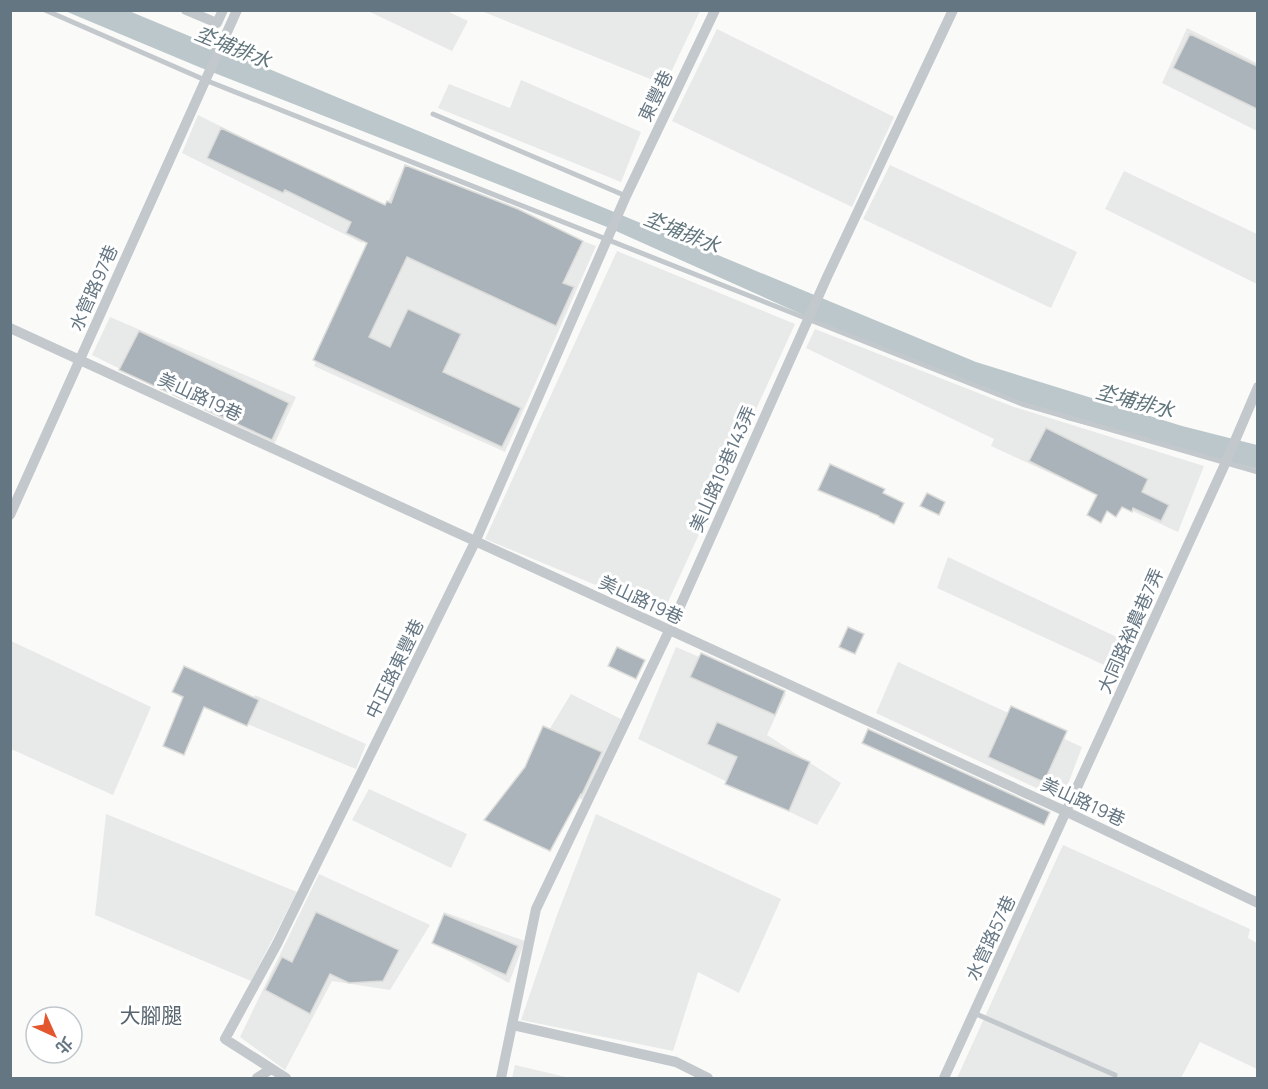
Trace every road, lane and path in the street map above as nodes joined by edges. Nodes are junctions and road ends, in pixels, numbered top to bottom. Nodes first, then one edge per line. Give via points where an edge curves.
1 (45, 10) edge
2 (186, 10) edge
3 (223, 10) edge
4 (237, 10) edge
5 (715, 10) edge
6 (953, 10) edge
7 (206, 78) junction
8 (433, 114) dead end
9 (626, 196) junction
10 (609, 240) junction
11 (807, 320) junction
12 (10, 328) edge
13 (80, 360) junction
14 (1257, 387) edge
15 (1225, 464) junction
16 (1257, 472) edge
17 (10, 515) edge
18 (475, 542) junction
19 (669, 631) junction
20 (1067, 812) junction
21 (1257, 903) edge
22 (974, 1013) junction
23 (513, 1025) junction
24 (271, 1069) junction
25 (1115, 1075) dead end
26 (257, 1078) edge
27 (285, 1078) edge
28 (501, 1078) edge
29 (708, 1078) edge
30 (944, 1078) edge

1 - 7 lane
2 - 3 street via 217,23
4 - 7 street, 水管路97巷
5 - 9 street, 東豐巷
6 - 11 street, 美山路19巷143弄
7 - 10 lane
7 - 13 street, 水管路97巷
8 - 9 lane
9 - 10 street, 東豐巷
10 - 11 lane
10 - 18 street, 中正路東豐巷
11 - 15 lane via 1022,404
11 - 19 street, 美山路19巷143弄
12 - 13 street, 美山路19巷
13 - 17 street, 水管路97巷
13 - 18 street, 美山路19巷
14 - 15 street, 大同路裕農巷7弄
15 - 16 lane
15 - 20 street, 大同路裕農巷7弄
18 - 19 street, 美山路19巷
18 - 24 street, 中正路東豐巷 via 283,933 225,1039
19 - 20 street, 美山路19巷
19 - 23 street via 536,909
20 - 21 street, 美山路19巷
20 - 22 street, 水管路57巷
22 - 25 lane
22 - 30 street, 水管路57巷
23 - 28 street
23 - 29 street via 676,1062
24 - 26 street
24 - 27 street, 中正路東豐巷

